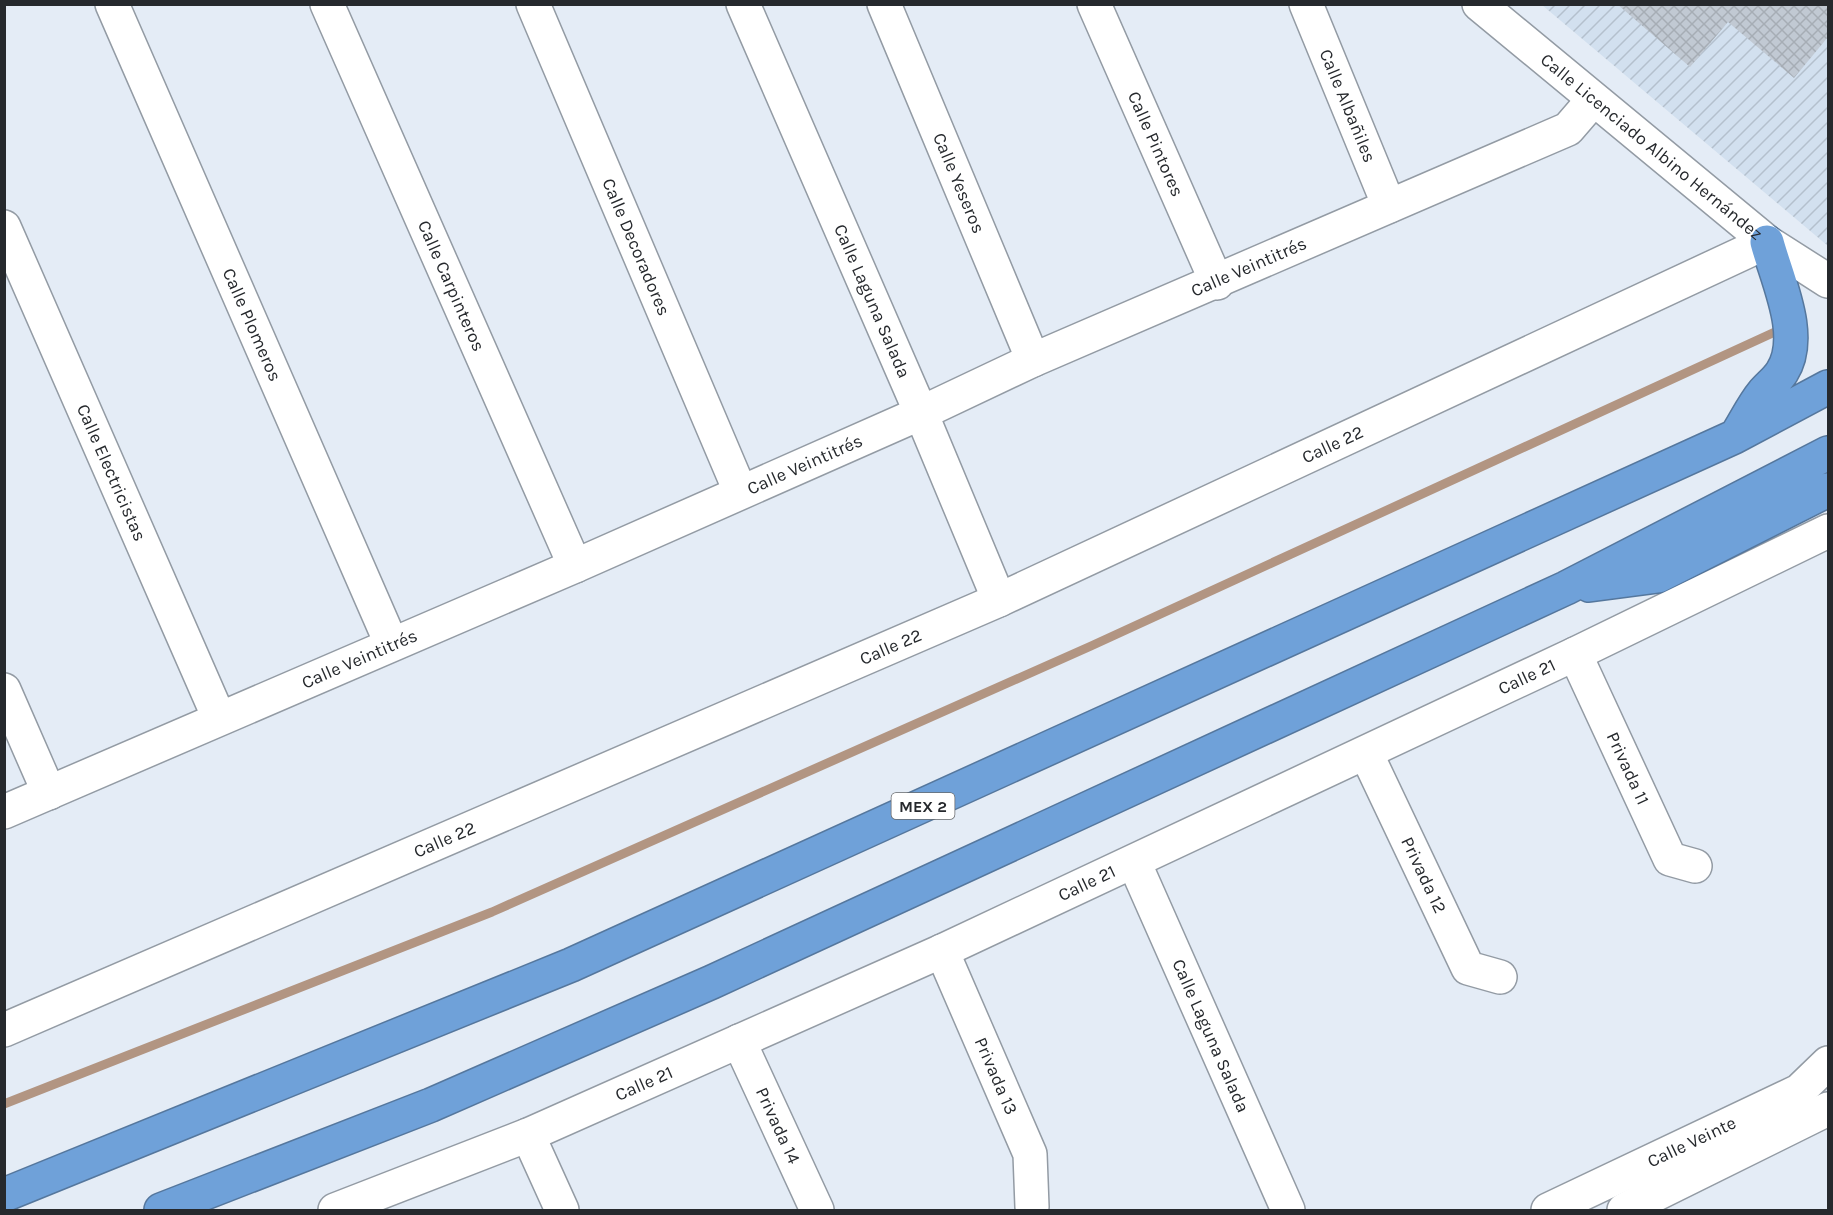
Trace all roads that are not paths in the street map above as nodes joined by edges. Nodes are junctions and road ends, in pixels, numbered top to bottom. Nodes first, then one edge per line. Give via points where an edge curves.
1 (112, 4) edge
2 (327, 4) edge
3 (532, 4) edge
4 (743, 4) edge
5 (884, 4) edge
6 (1094, 4) edge
7 (1306, 4) edge
8 (1479, 4) edge
9 (1593, 100) junction
10 (1389, 206) junction
11 (4, 227) edge
12 (1767, 242) junction
13 (1828, 281) edge
14 (1217, 283) junction
15 (1033, 360) junction
16 (1828, 387) edge
17 (921, 413) junction
18 (1734, 437) junction
19 (1828, 453) edge
20 (1828, 490) edge
21 (740, 491) junction
22 (1828, 531) edge
23 (575, 566) junction
24 (1566, 588) junction
25 (999, 600) junction
26 (391, 643) junction
27 (1575, 654) junction
28 (4, 690) edge
29 (219, 718) junction
30 (1366, 753) junction
31 (49, 793) junction
32 (4, 812) edge
33 (1134, 862) junction
34 (1695, 866) dead end
35 (942, 951) junction
36 (1500, 977) dead end
37 (4, 1030) edge
38 (739, 1041) junction
39 (1828, 1063) edge
40 (1828, 1109) edge
41 (528, 1135) junction
42 (4, 1195) edge
43 (1581, 1204) edge
44 (1032, 1207) dead end
45 (160, 1210) edge
46 (335, 1210) edge
47 (562, 1210) edge
48 (817, 1210) edge
49 (1288, 1210) edge
50 (1548, 1210) edge
51 (1624, 1210) edge

1 - 26 street, Calle Plomeros
2 - 23 street, Calle Carpinteros
3 - 21 street, Calle Decoradores
4 - 17 street, Calle Laguna Salada
5 - 15 street, Calle Yeseros
6 - 14 street, Calle Pintores
7 - 10 street, Calle Albañiles
8 - 9 street, Calle Licenciado Albino Hernández
9 - 10 street, Calle Veintitrés via 1568,129
9 - 12 street, Calle Licenciado Albino Hernández
10 - 14 street, Calle Veintitrés
11 - 29 street, Calle Electricistas
12 - 13 street, Calle Licenciado Albino Hernández
12 - 18 highway via 1788,314 1791,344 1782,374 1762,394
12 - 25 street, Calle 22
14 - 15 street, Calle Veintitrés
15 - 17 street, Calle Veintitrés
16 - 18 highway, MEX 2
17 - 21 street, Calle Veintitrés
17 - 25 street, Calle Laguna Salada
18 - 42 highway, MEX 2 via 571,965
19 - 24 highway
20 - 24 highway via 1658,576
21 - 23 street, Calle Veintitrés
22 - 27 street, Calle 21
23 - 26 street, Calle Veintitrés
24 - 45 highway via 701,987 431,1105
25 - 37 street, Calle 22
26 - 29 street, Calle Veintitrés
27 - 30 street, Calle 21
27 - 34 street, Privada 11 via 1670,860
28 - 31 street
29 - 31 street, Calle Veintitrés
30 - 33 street, Calle 21
30 - 36 street, Privada 12 via 1468,968
31 - 32 street, Calle Veintitrés
33 - 35 street, Calle 21
33 - 49 street, Calle Laguna Salada
35 - 38 street, Calle 21
35 - 44 street, Privada 13 via 1030,1154
38 - 41 street, Calle 21
38 - 48 street, Privada 14
39 - 43 street, Calle Veinte via 1799,1091
40 - 51 street, Calle Veinte
41 - 46 street, Calle 21
41 - 47 street
43 - 50 street, Calle Veinte

